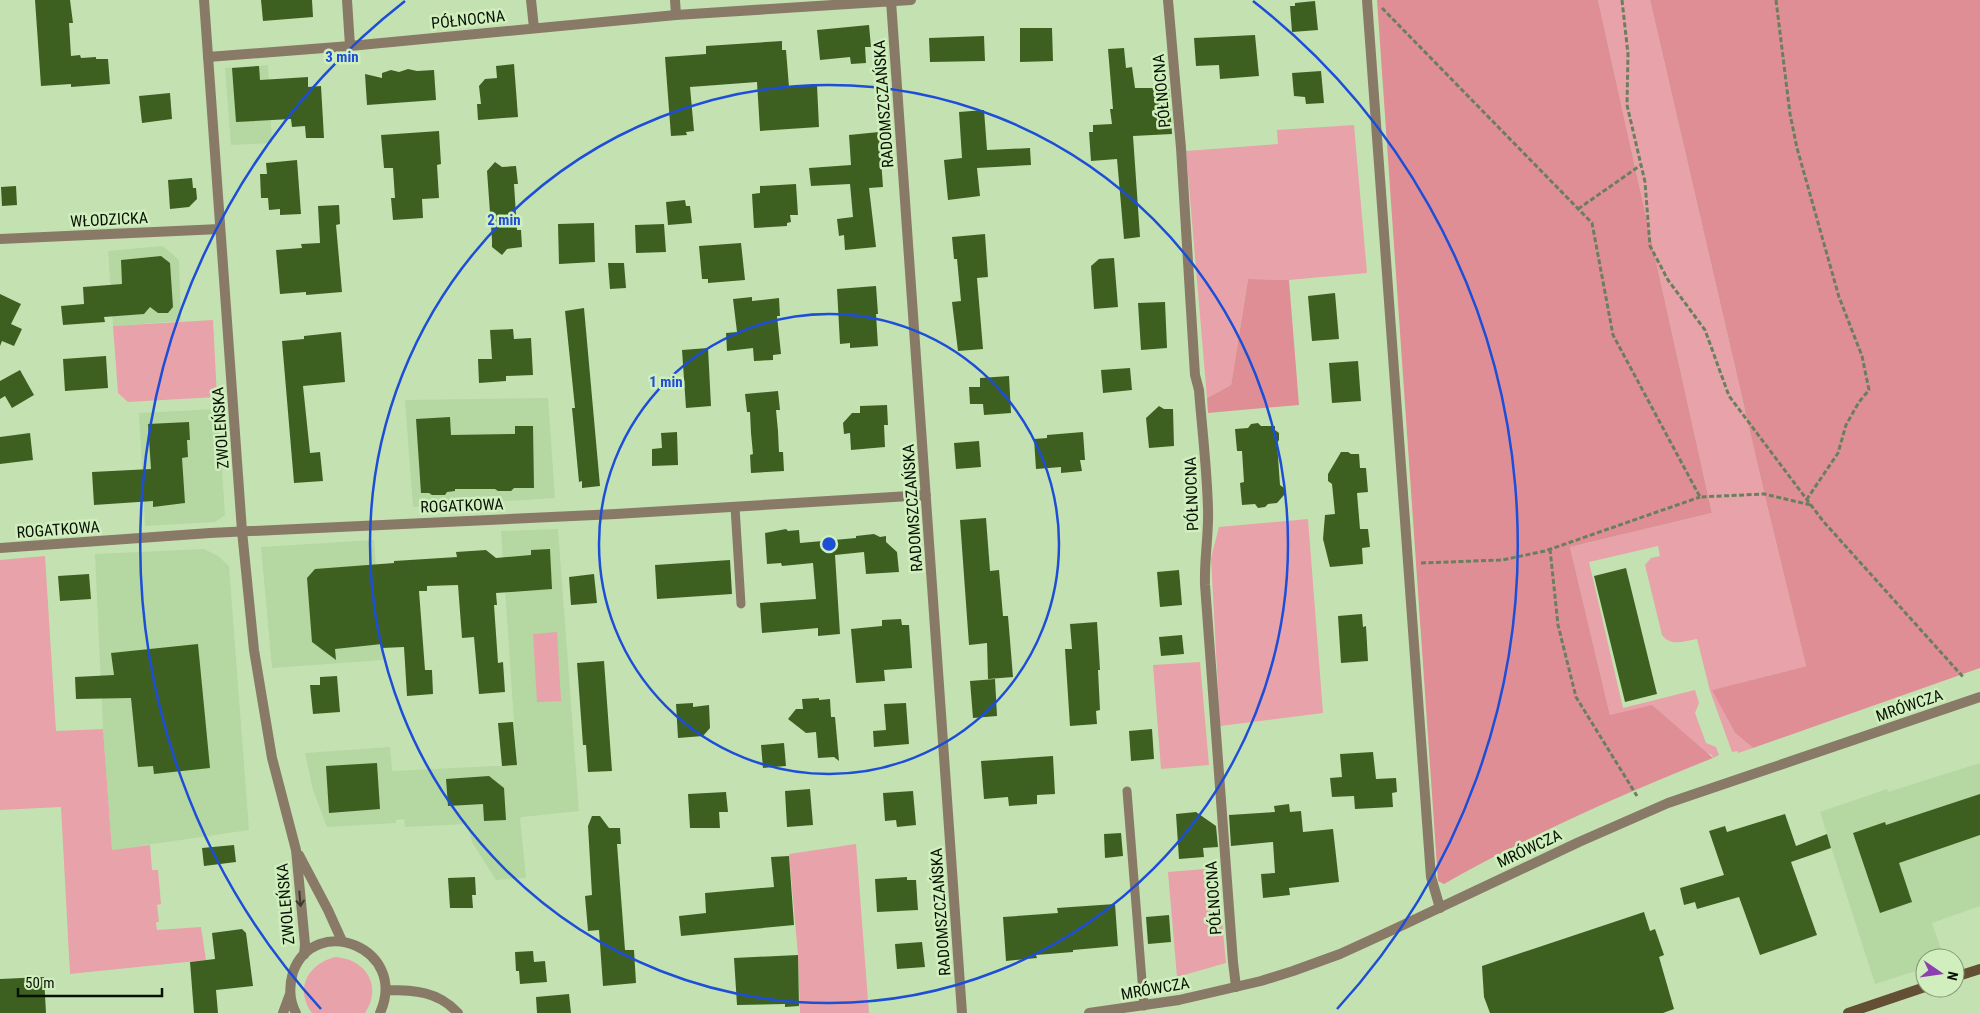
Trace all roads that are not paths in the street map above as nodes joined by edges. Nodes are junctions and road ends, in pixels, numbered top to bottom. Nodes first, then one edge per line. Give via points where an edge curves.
1 (204, 0) edge
2 (347, 0) edge
3 (531, 0) edge
4 (676, 0) edge
5 (910, 0) edge
6 (1168, 0) edge
7 (1367, 0) edge
8 (891, 1) junction
9 (786, 4) edge
10 (676, 15) junction
11 (534, 28) junction
12 (350, 46) junction
13 (208, 57) junction
14 (220, 228) junction
15 (0, 239) edge
16 (926, 495) junction
17 (735, 506) junction
18 (242, 531) junction
19 (0, 548) edge
20 (741, 604) dead end
21 (1980, 697) edge
22 (1127, 791) dead end
23 (296, 850) junction
24 (1440, 908) junction
25 (342, 941) junction
26 (304, 955) junction
27 (1980, 969) edge
28 (1965, 974) edge
29 (1236, 987) junction
30 (386, 990) junction
31 (1915, 990) edge
32 (290, 994) junction
33 (1144, 1006) junction
34 (283, 1013) edge
35 (296, 1013) edge
36 (380, 1013) edge
37 (458, 1013) edge
38 (962, 1013) edge
39 (1089, 1013) edge
40 (1848, 1013) edge

1 - 13 street, ZWOLEŃSKA
2 - 12 street
3 - 11 street
4 - 10 street
5 - 8 street, PÓŁNOCNA
6 - 29 street, PÓŁNOCNA via 1195,375 1208,498 1206,585
7 - 24 street via 1431,878
8 - 9 street, PÓŁNOCNA
8 - 16 street, RADOMSZCZAŃSKA
9 - 10 street, PÓŁNOCNA
10 - 11 street, PÓŁNOCNA
11 - 12 street, PÓŁNOCNA
12 - 13 street, PÓŁNOCNA
13 - 14 street, ZWOLEŃSKA
14 - 15 street, WŁODZICKA
14 - 18 street, ZWOLEŃSKA
16 - 17 street, ROGATKOWA
16 - 38 street, RADOMSZCZAŃSKA
17 - 18 street, ROGATKOWA
17 - 20 lane
18 - 19 street, ROGATKOWA
18 - 23 street, ZWOLEŃSKA via 257,670 272,758
21 - 24 street, MRÓWCZA via 1668,803
22 - 33 lane
23 - 25 street, ZWOLEŃSKA
23 -> 26 street, ZWOLEŃSKA
24 - 29 street, MRÓWCZA via 1340,954
25 - 26 street via 322,944
25 - 30 street via 364,949 374,957 385,978
26 - 32 street via 296,966
27 - 28 main road
29 - 33 street, MRÓWCZA
30 - 36 street
30 - 37 street via 419,990 433,994
31 - 40 main road
32 - 34 street
32 - 35 street
33 - 39 street, MRÓWCZA

